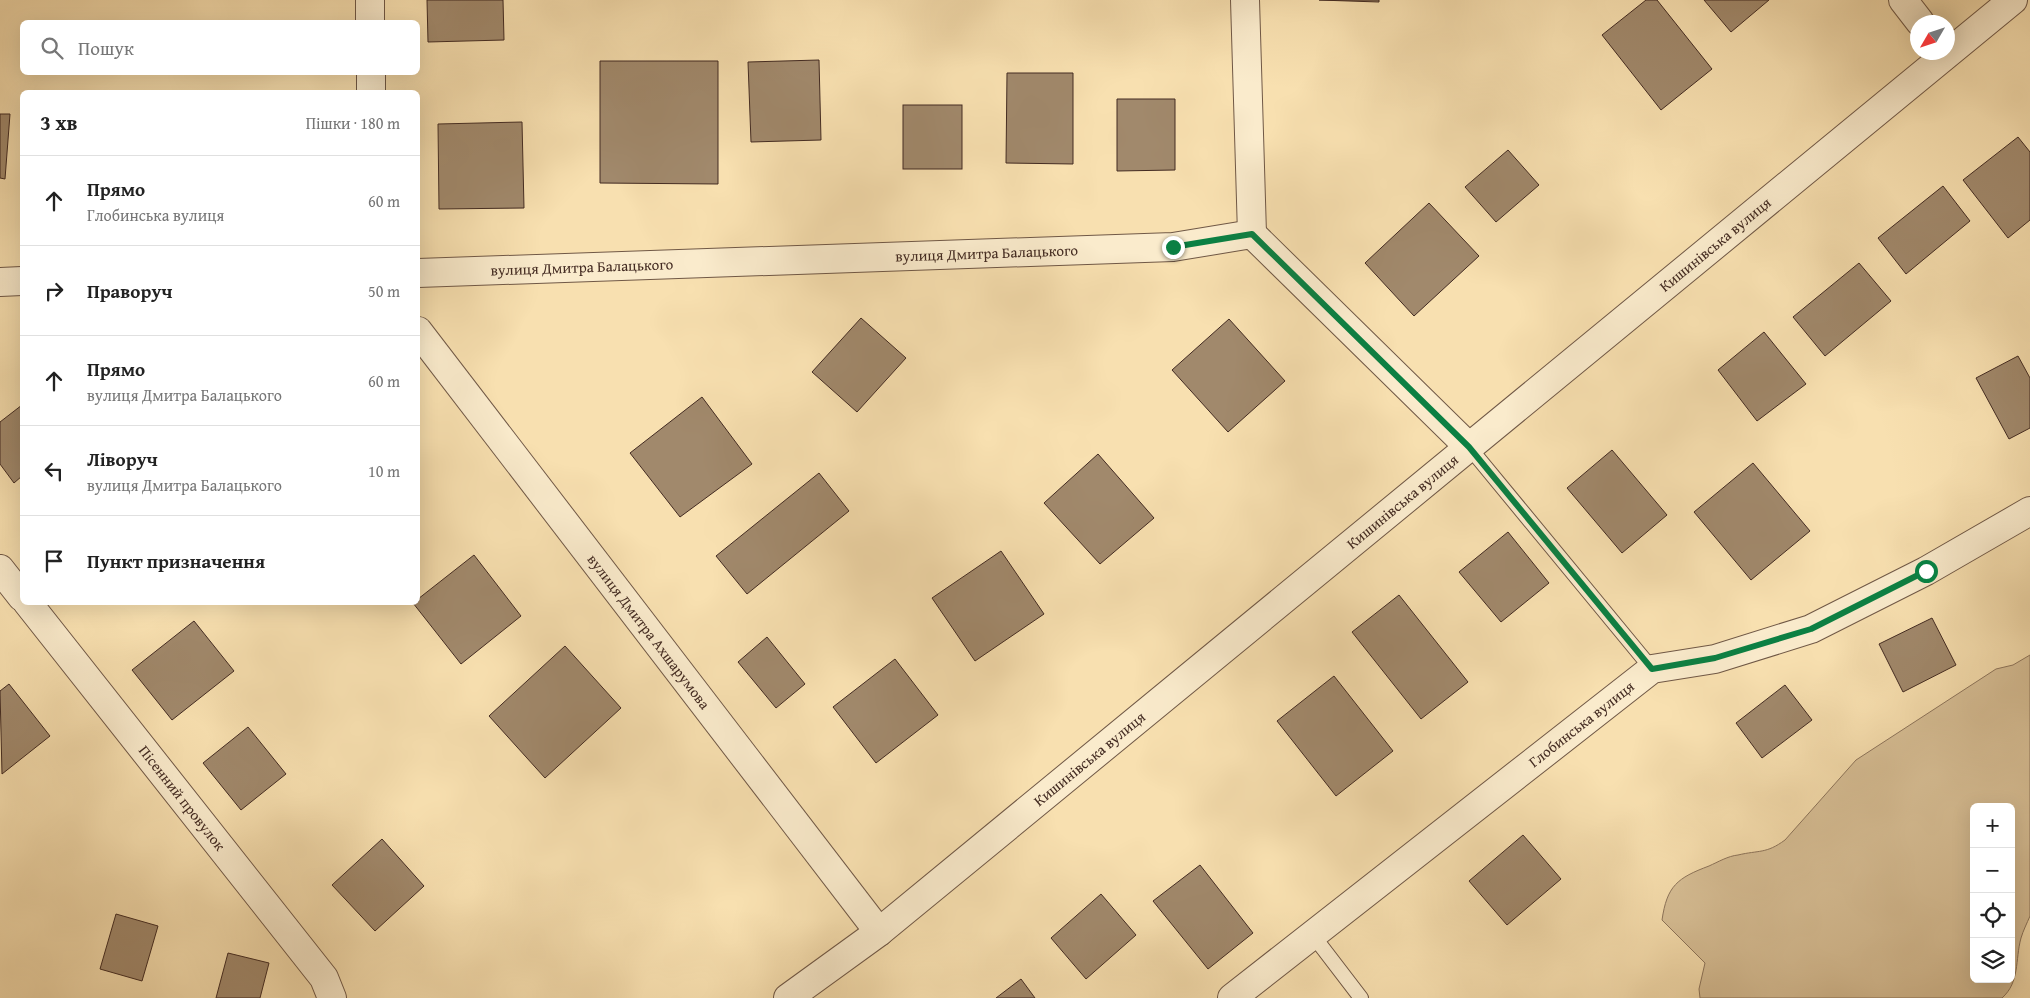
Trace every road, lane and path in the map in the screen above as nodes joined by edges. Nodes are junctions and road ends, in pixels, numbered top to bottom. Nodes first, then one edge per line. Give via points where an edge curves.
1 (370, 0) edge
2 (1245, 0) edge
3 (1903, 0) edge
4 (2013, 0) edge
5 (1915, 15) edge
6 (370, 20) edge
7 (1955, 44) edge
8 (1935, 60) edge
9 (371, 75) edge
10 (371, 90) edge
11 (1252, 234) junction
12 (420, 273) edge
13 (20, 281) edge
14 (0, 282) edge
15 (420, 334) edge
16 (1469, 447) junction
17 (2030, 511) edge
18 (0, 569) edge
19 (20, 594) edge
20 (29, 605) edge
21 (1652, 669) junction
22 (879, 932) junction
23 (1312, 934) junction
24 (332, 998) edge
25 (788, 998) edge
26 (1232, 998) edge
27 (1361, 998) edge

1 - 6 street
2 - 11 street
3 - 5 street
4 - 7 street, Кишинівська вулиця
8 - 16 street, Кишинівська вулиця
9 - 10 street
11 - 12 street, вулиця Дмитра Балацького via 1173,247
11 - 16 street
13 - 14 street
15 - 22 street, вулиця Дмитра Ахшарумова
16 - 21 lane
16 - 22 street, Кишинівська вулиця
17 - 21 street, Глобинська вулиця via 1926,571 1811,629 1715,658
18 - 19 street
20 - 24 street, Пісенний провулок via 324,978
21 - 23 street, Глобинська вулиця
22 - 25 street, Кишинівська вулиця
23 - 26 street, Глобинська вулиця
23 - 27 lane

